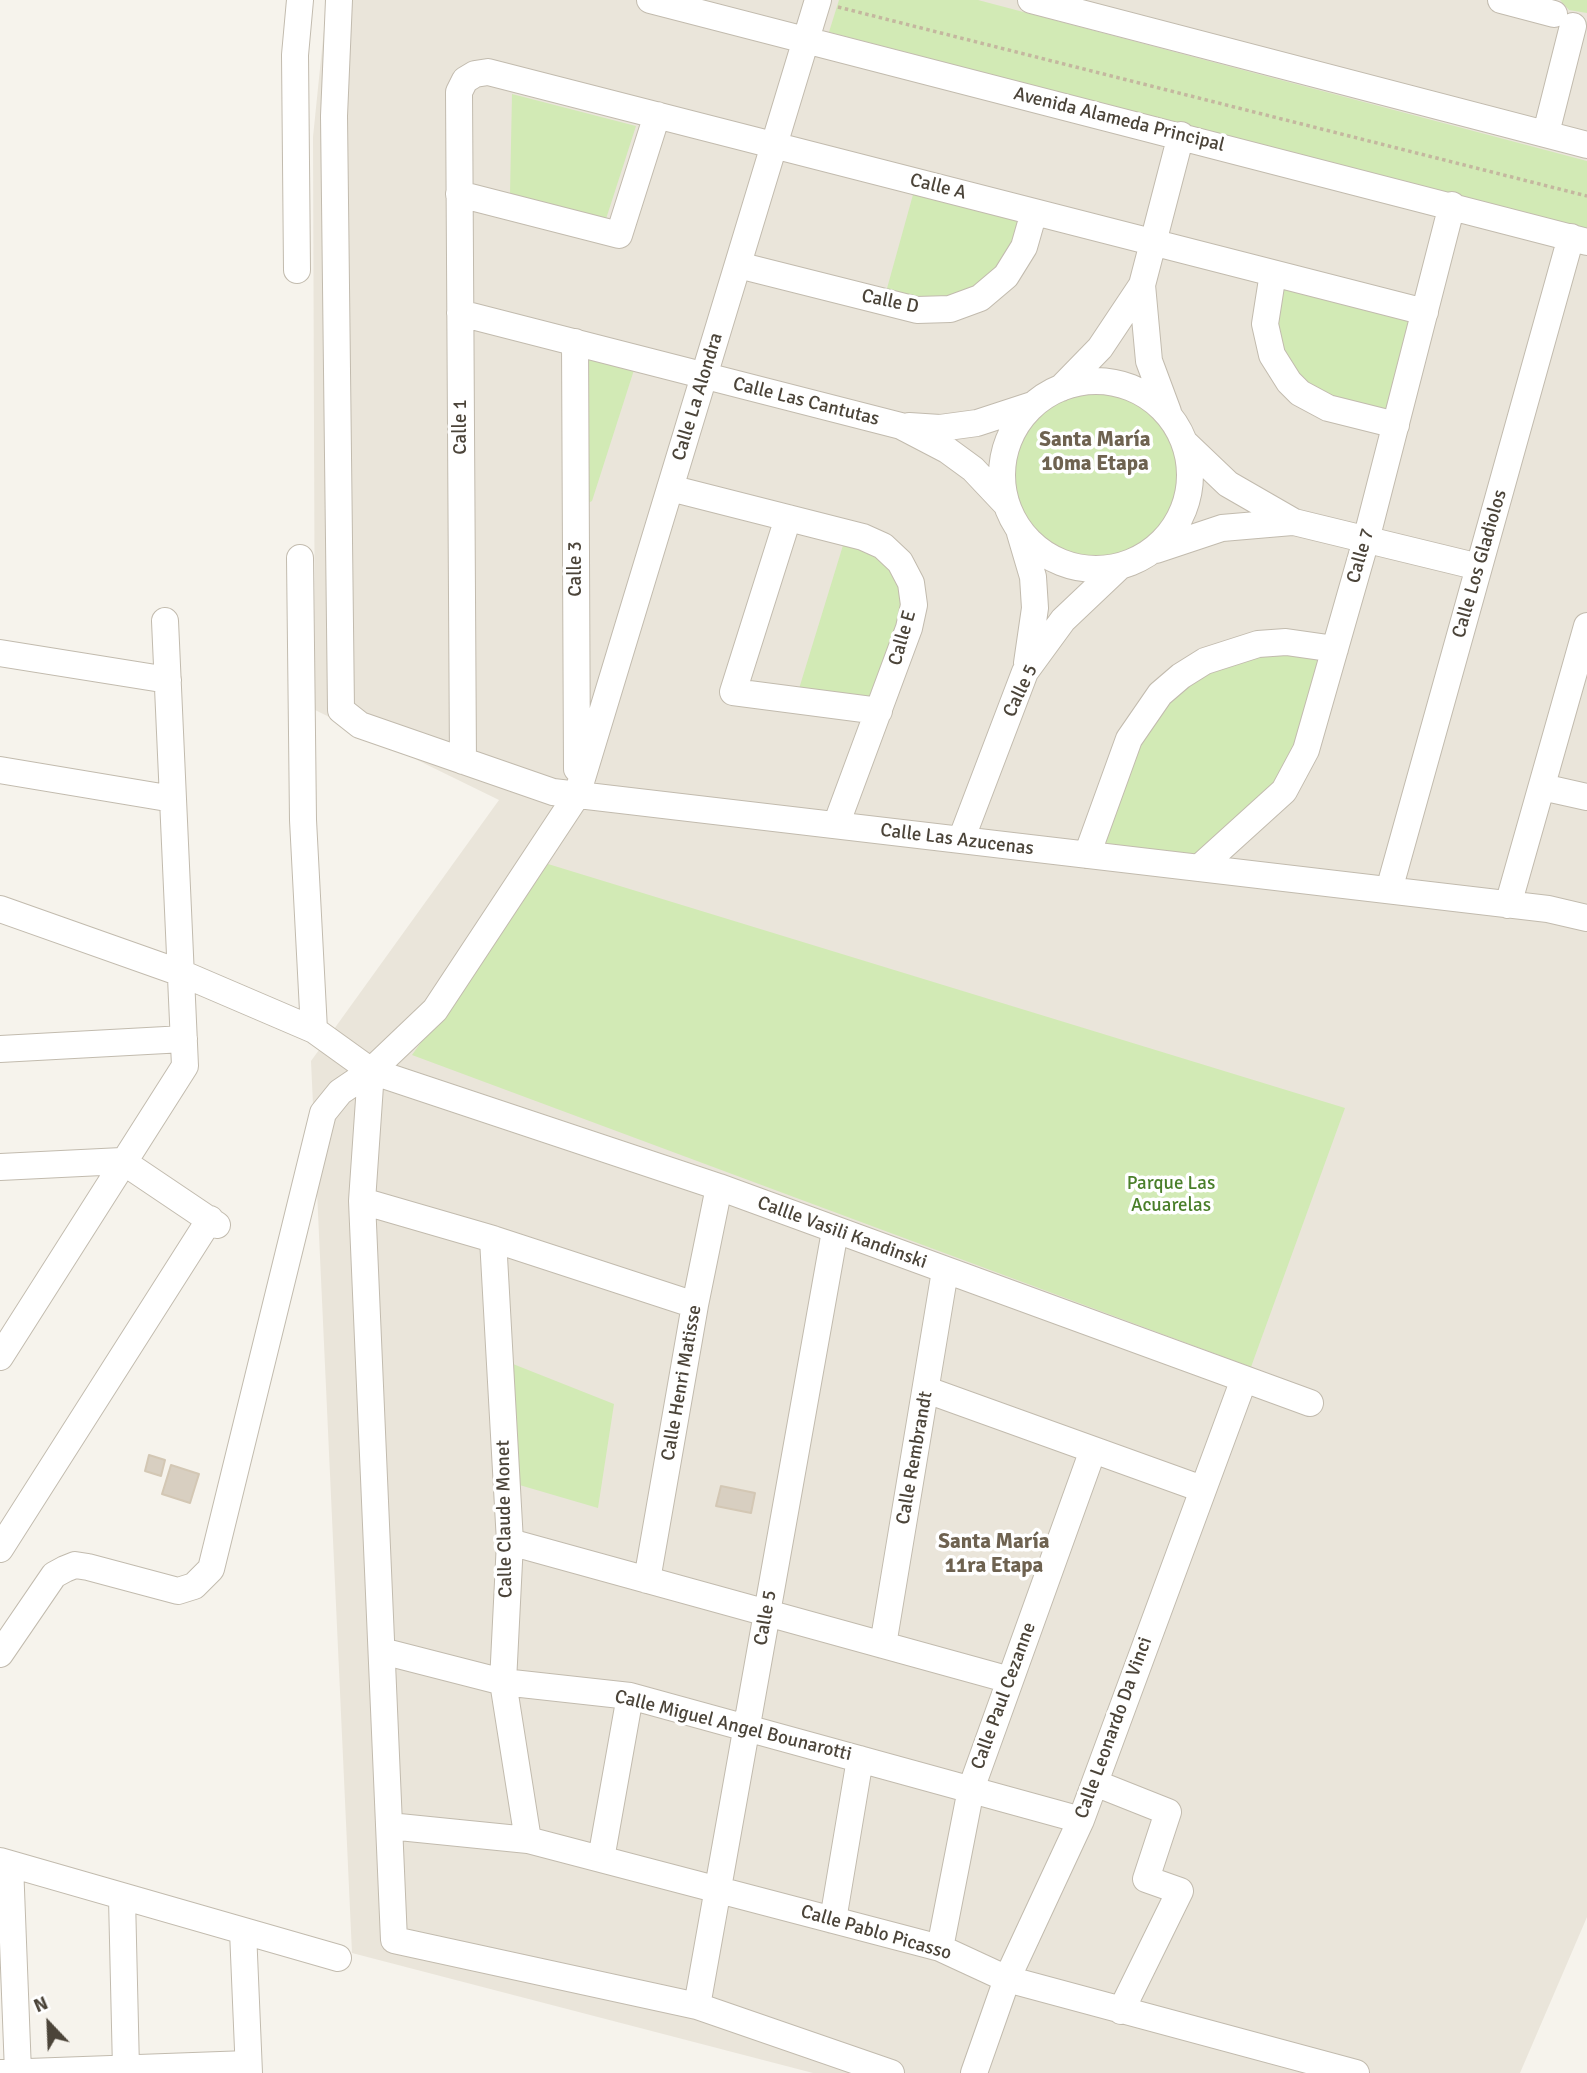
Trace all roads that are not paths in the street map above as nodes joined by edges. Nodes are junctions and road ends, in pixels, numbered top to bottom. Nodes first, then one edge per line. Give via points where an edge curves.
1 (300, 0) edge
2 (339, 0) edge
3 (650, 0) edge
4 (1031, 0) edge
5 (1501, 0) edge
6 (825, 3) edge
7 (1566, 17) edge
8 (806, 40) junction
9 (459, 92) joint
10 (657, 115) junction
11 (1546, 133) junction
12 (1181, 135) junction
13 (774, 145) junction
14 (1587, 145) edge
15 (459, 194) junction
16 (1452, 205) junction
17 (1034, 212) junction
18 (1579, 240) edge
19 (1153, 243) junction
20 (738, 265) junction
21 (297, 270) dead end
22 (1273, 274) junction
23 (1142, 285) junction
24 (1424, 312) junction
25 (460, 313) junction
26 (575, 342) junction
27 (704, 376) junction
28 (1060, 388) junction
29 (1034, 404) junction
30 (1170, 417) junction
31 (1395, 425) junction
32 (901, 426) junction
33 (1185, 443) junction
34 (670, 488) junction
35 (1006, 504) junction
36 (788, 518) junction
37 (1294, 522) junction
38 (1020, 532) junction
39 (1366, 540) junction
40 (1149, 553) junction
41 (300, 558) dead end
42 (1120, 566) junction
43 (1479, 568) junction
44 (165, 621) dead end
45 (1587, 626) edge
46 (1335, 649) junction
47 (0, 653) edge
48 (577, 658) junction
49 (617, 663) junction
50 (1025, 672) junction
51 (168, 680) junction
52 (879, 711) junction
53 (463, 761) junction
54 (0, 770) edge
55 (1542, 787) junction
56 (577, 795) junction
57 (1587, 797) edge
58 (173, 799) junction
59 (836, 825) junction
60 (961, 840) junction
61 (1087, 855) junction
62 (1199, 868) junction
63 (1389, 890) junction
64 (1508, 905) junction
65 (0, 909) edge
66 (1587, 918) edge
67 (181, 973) junction
68 (314, 1030) junction
69 (184, 1039) junction
70 (0, 1049) edge
71 (371, 1071) junction
72 (122, 1161) junction
73 (0, 1167) edge
74 (719, 1187) junction
75 (362, 1201) junction
76 (835, 1231) junction
77 (494, 1239) junction
78 (945, 1271) junction
79 (695, 1306) junction
80 (0, 1357) edge
81 (1244, 1379) junction
82 (926, 1390) junction
83 (1310, 1402) dead end
84 (1093, 1450) junction
85 (1202, 1489) junction
86 (510, 1542) junction
87 (0, 1549) edge
88 (648, 1580) junction
89 (767, 1613) junction
90 (883, 1645) junction
91 (382, 1651) junction
92 (0, 1654) edge
93 (1010, 1680) junction
94 (503, 1682) junction
95 (630, 1696) junction
96 (746, 1728) junction
97 (860, 1759) junction
98 (1095, 1783) junction
99 (971, 1789) junction
100 (1081, 1820) junction
101 (389, 1826) junction
102 (528, 1840) junction
103 (601, 1859) junction
104 (5, 1863) edge
105 (716, 1889) junction
106 (122, 1898) junction
107 (832, 1920) junction
108 (243, 1931) junction
109 (940, 1948) junction
110 (338, 1958) dead end
111 (1007, 1979) junction
112 (697, 2006) junction
113 (1121, 2011) junction
114 (127, 2069) junction
115 (249, 2069) edge
116 (18, 2072) edge
117 (1, 2073) edge
118 (891, 2073) edge
119 (974, 2073) edge
120 (1356, 2073) edge

1 - 21 street via 295,55
2 - 53 street, Calle Las Azucenas via 334,116 341,710 360,725
3 - 8 street, Avenida Alameda Principal
4 - 11 street
5 - 7 street
6 - 8 street, Calle La Alondra
7 - 11 street
8 - 12 street, Avenida Alameda Principal
8 - 13 street, Calle La Alondra
9 - 10 street, Calle A via 465,80 488,72
9 - 15 street, Calle 1
10 - 13 street, Calle A
10 - 15 street via 620,235
11 - 14 street
12 - 16 street, Avenida Alameda Principal
12 - 19 street
13 - 17 street, Calle A
13 - 20 street, Calle La Alondra
15 - 25 street, Calle 1
16 - 18 street, Avenida Alameda Principal
16 - 24 street, Calle 7
17 - 19 street, Calle A
17 - 20 street, Calle D via 1024,247 1006,276 980,298 950,309 917,310
18 - 43 street, Calle Los Gladiolos
19 - 22 street, Calle A
19 - 23 street
20 - 27 street, Calle La Alondra
22 - 24 street, Calle A
22 - 31 street via 1265,309 1266,332 1272,355 1289,382 1328,408
23 - 28 street via 1100,348
23 - 30 street via 1149,361
24 - 31 street, Calle 7
25 - 26 street, Calle Las Cantutas
25 - 53 street, Calle 1
26 - 27 street, Calle Las Cantutas
26 - 48 street, Calle 3
27 - 32 street, Calle Las Cantutas
27 - 34 street, Calle La Alondra
28 - 29 street
28 - 30 street via 1090,382 1120,384 1148,396
29 - 32 street via 977,423 940,428
29 - 35 street via 1014,428 1005,450 1001,473
30 - 33 street
31 - 39 street, Calle 7
32 - 35 street, Calle Las Cantutas via 964,462
33 - 37 street via 1228,484
33 - 40 street via 1190,474 1185,504 1171,531
34 - 36 street, Calle E
34 - 49 street, Calle La Alondra
35 - 38 street
36 - 52 street, Calle E via 883,546 900,562 911,583 914,605 909,628
36 - 52 street via 733,692
37 - 39 street
37 - 40 street via 1222,528
38 - 42 street via 1043,554 1072,567
38 - 50 street via 1033,577 1035,608
39 - 43 street
39 - 46 street, Calle 7
40 - 42 street
41 - 68 street via 303,820
42 - 50 street, Calle 5 via 1063,620
43 - 63 street, Calle Los Gladiolos
44 - 51 street
45 - 55 street
46 - 61 street via 1286,642 1258,644 1205,661 1181,676 1160,694 1129,739
46 - 62 street, Calle 7 via 1306,750 1284,791
47 - 51 street
48 - 49 street
48 - 56 street, Calle 3
49 - 56 street, Calle La Alondra
50 - 60 street, Calle 5
51 - 58 street
52 - 59 street, Calle E
53 - 56 street, Calle Las Azucenas via 553,792
54 - 58 street
55 - 57 street
55 - 64 street
56 - 59 street, Calle Las Azucenas
56 - 71 street, Calle La Alondra via 435,1010
58 - 67 street
59 - 60 street, Calle Las Azucenas
60 - 61 street, Calle Las Azucenas
61 - 62 street, Calle Las Azucenas
62 - 63 street, Calle Las Azucenas
63 - 64 street, Calle Las Azucenas
64 - 66 street, Calle Las Azucenas
65 - 67 street, Callle Vasili Kandinski
67 - 68 street, Callle Vasili Kandinski
67 - 69 street
68 - 71 street, Callle Vasili Kandinski
69 - 70 street
69 - 72 street via 185,1066
71 - 74 street, Callle Vasili Kandinski
71 - 75 street
71 - 92 street, Calle La Alondra via 353,1081 323,1113 211,1569 194,1586 178,1591 88,1567 65,1569 54,1575
72 - 73 street
72 - 80 street
72 - 87 street via 214,1222
74 - 76 street, Callle Vasili Kandinski
74 - 79 street, Calle Henri Matisse
75 - 77 street
75 - 91 street
76 - 78 street, Callle Vasili Kandinski
76 - 89 street, Calle 5
77 - 79 street
77 - 86 street, Calle Claude Monet
78 - 81 street, Callle Vasili Kandinski
78 - 82 street, Calle Rembrandt
79 - 88 street, Calle Henri Matisse
81 - 83 street, Callle Vasili Kandinski
81 - 85 street, Calle Leonardo Da Vinci
82 - 84 street
82 - 90 street, Calle Rembrandt
84 - 85 street
84 - 93 street, Calle Paul Cezanne
85 - 98 street, Calle Leonardo Da Vinci
86 - 88 street
86 - 94 street, Calle Claude Monet
88 - 89 street
89 - 90 street
89 - 96 street, Calle 5
90 - 93 street
91 - 94 street, Calle Miguel Angel Bounarotti
91 - 101 street
93 - 99 street, Calle Paul Cezanne
94 - 95 street, Calle Miguel Angel Bounarotti
94 - 102 street, Calle Claude Monet
95 - 96 street, Calle Miguel Angel Bounarotti
95 - 103 street
96 - 97 street, Calle Miguel Angel Bounarotti
96 - 105 street, Calle 5
97 - 99 street, Calle Miguel Angel Bounarotti
97 - 107 street
98 - 100 street, Calle Leonardo Da Vinci
98 - 113 street via 1168,1812 1146,1879 1180,1891
99 - 100 street, Calle Miguel Angel Bounarotti
99 - 109 street, Calle Paul Cezanne
100 - 111 street, Calle Leonardo Da Vinci
101 - 102 street, Calle Pablo Picasso
101 - 112 street via 394,1940
102 - 103 street, Calle Pablo Picasso
103 - 105 street, Calle Pablo Picasso
104 - 106 street
104 - 116 street
105 - 107 street, Calle Pablo Picasso
105 - 112 street, Calle 5
106 - 108 street
106 - 114 street
107 - 109 street, Calle Pablo Picasso
108 - 110 street
108 - 115 street
109 - 111 street, Calle Pablo Picasso
111 - 113 street, Calle Pablo Picasso
111 - 119 street, Calle Leonardo Da Vinci
112 - 118 street
113 - 120 street, Calle Pablo Picasso
114 - 115 street
114 - 116 street
116 - 117 street

